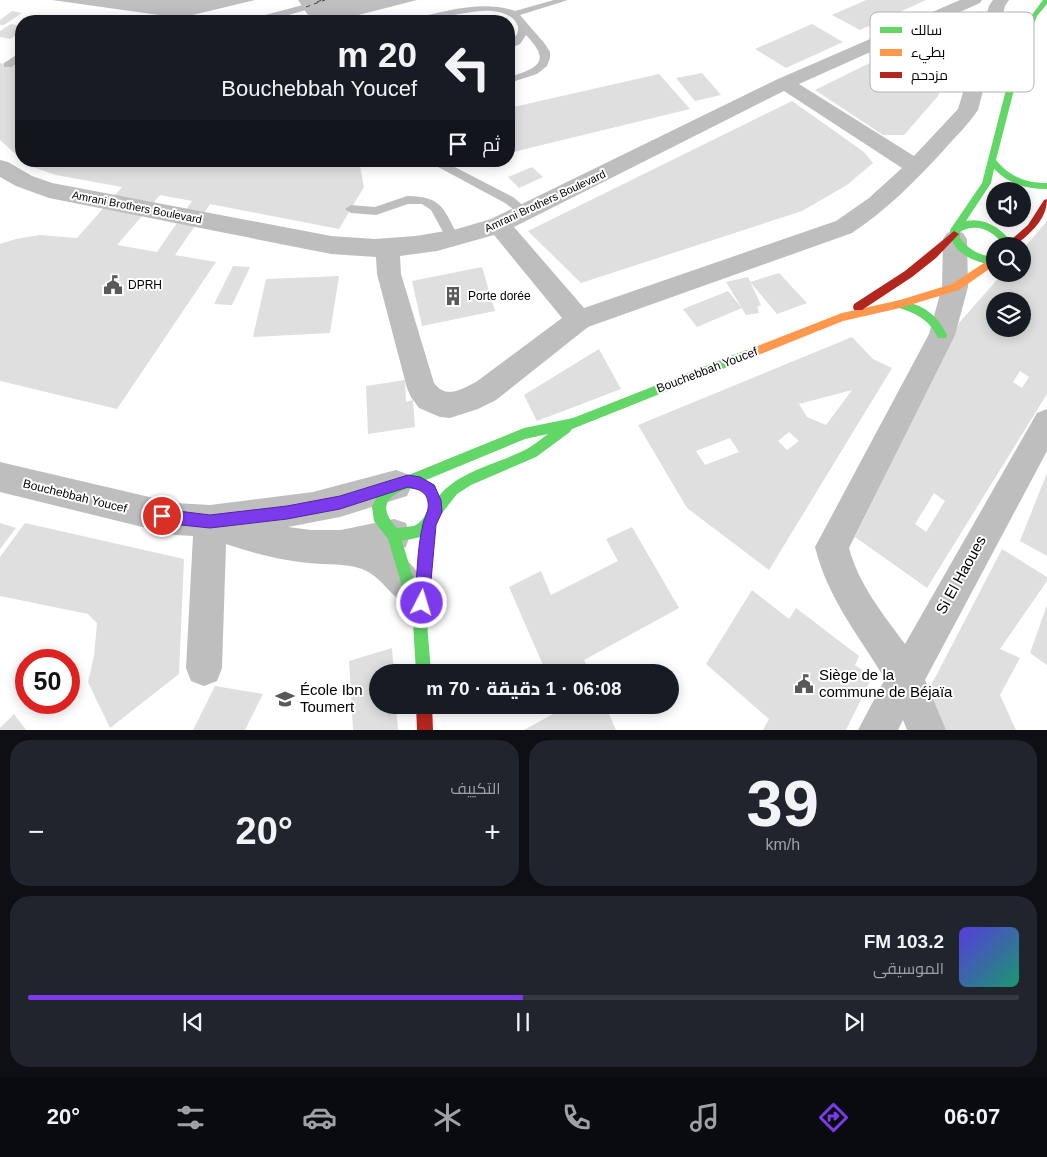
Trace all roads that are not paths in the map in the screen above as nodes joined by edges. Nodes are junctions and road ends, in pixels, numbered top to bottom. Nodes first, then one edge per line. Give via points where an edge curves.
1 (564, 0) edge
2 (974, 0) edge
3 (1001, 0) edge
4 (1047, 0) edge
5 (303, 8) dead end
6 (947, 12) edge
7 (995, 12) edge
8 (276, 15) edge
9 (441, 15) edge
10 (513, 15) edge
11 (1034, 15) edge
12 (517, 17) junction
13 (515, 42) edge
14 (870, 46) edge
15 (515, 78) edge
16 (786, 83) junction
17 (973, 92) edge
18 (1010, 92) edge
19 (991, 160) junction
20 (915, 166) junction
21 (0, 167) edge
22 (445, 167) edge
23 (986, 182) edge
24 (986, 183) edge
25 (1047, 186) edge
26 (1047, 198) edge
27 (1047, 202) edge
28 (1031, 205) dead end
29 (351, 209) dead end
30 (524, 212) junction
31 (986, 224) edge
32 (499, 225) junction
33 (982, 225) junction
34 (956, 233) junction
35 (1001, 237) edge
36 (1021, 237) edge
37 (453, 238) junction
38 (387, 249) junction
39 (986, 259) edge
40 (986, 266) edge
41 (955, 287) junction
42 (900, 304) junction
43 (842, 317) junction
44 (579, 320) junction
45 (942, 335) junction
46 (573, 422) junction
47 (1047, 422) edge
48 (0, 477) edge
49 (402, 483) junction
50 (435, 512) junction
51 (210, 521) junction
52 (429, 524) junction
53 (394, 535) junction
54 (339, 547) junction
55 (410, 589) junction
56 (420, 623) junction
57 (422, 664) edge
58 (204, 668) dead end
59 (904, 678) junction
60 (424, 714) edge
61 (425, 730) edge
62 (876, 730) edge
63 (927, 730) edge

1 - 12 lane
2 - 6 street, Amrani Brothers Boulevard
3 - 7 street
4 - 11 main road, Bouchebbah Youcef
5 - 8 lane
9 - 10 lane via 479,6 499,7
12 - 13 lane via 523,33
12 - 15 lane via 541,45 545,58 535,71
14 - 16 street, Amrani Brothers Boulevard
16 - 20 street
16 - 30 street, Amrani Brothers Boulevard
17 - 20 street via 962,118
18 - 19 main road, Bouchebbah Youcef
19 - 23 main road, Bouchebbah Youcef
19 - 25 main road via 1000,172 1018,183
20 - 44 street via 879,203 844,227
21 - 38 street, Amrani Brothers Boulevard via 49,190 331,245
22 - 30 lane via 509,200
24 - 34 main road, Bouchebbah Youcef
26 - 28 main road
27 - 36 main road via 1040,217
29 - 37 lane via 376,211 407,200 424,200 436,206
30 - 32 street, Amrani Brothers Boulevard
31 - 33 main road
32 - 37 street, Amrani Brothers Boulevard
32 - 44 street
33 - 34 main road via 968,224
33 - 35 main road
34 - 39 main road via 965,252
34 - 41 street
34 - 43 main road, Bouchebbah Youcef via 910,275
37 - 38 street, Amrani Brothers Boulevard
38 - 44 street via 389,274 417,378 429,399 440,404 468,400 486,391
40 - 41 main road, Bouchebbah Youcef
41 - 42 main road, Bouchebbah Youcef
41 - 45 street
42 - 43 main road, Bouchebbah Youcef
42 - 45 main road via 927,314
43 - 46 main road, Bouchebbah Youcef
45 - 59 street via 832,548 844,585
46 - 49 main road, Bouchebbah Youcef via 524,434
46 - 50 main road, Bouchebbah Youcef via 532,453 452,490
47 - 59 street, Si El Haoues
48 - 51 street, Bouchebbah Youcef via 175,519
49 - 50 main road via 420,483 429,490 435,500
49 - 51 street, Bouchebbah Youcef via 313,508
49 - 53 main road via 386,493 380,504 379,517 384,527
50 - 52 main road
51 - 54 street, Bouchebbah Youcef via 268,540
51 - 58 street
52 - 53 main road via 419,533
52 - 56 main road
53 - 54 street, Bouchebbah Youcef
53 - 55 main road
54 - 55 street, Bouchebbah Youcef via 374,556 396,570
55 - 56 main road
56 - 57 main road
59 - 62 street, Si El Haoues
59 - 63 street
60 - 61 main road

